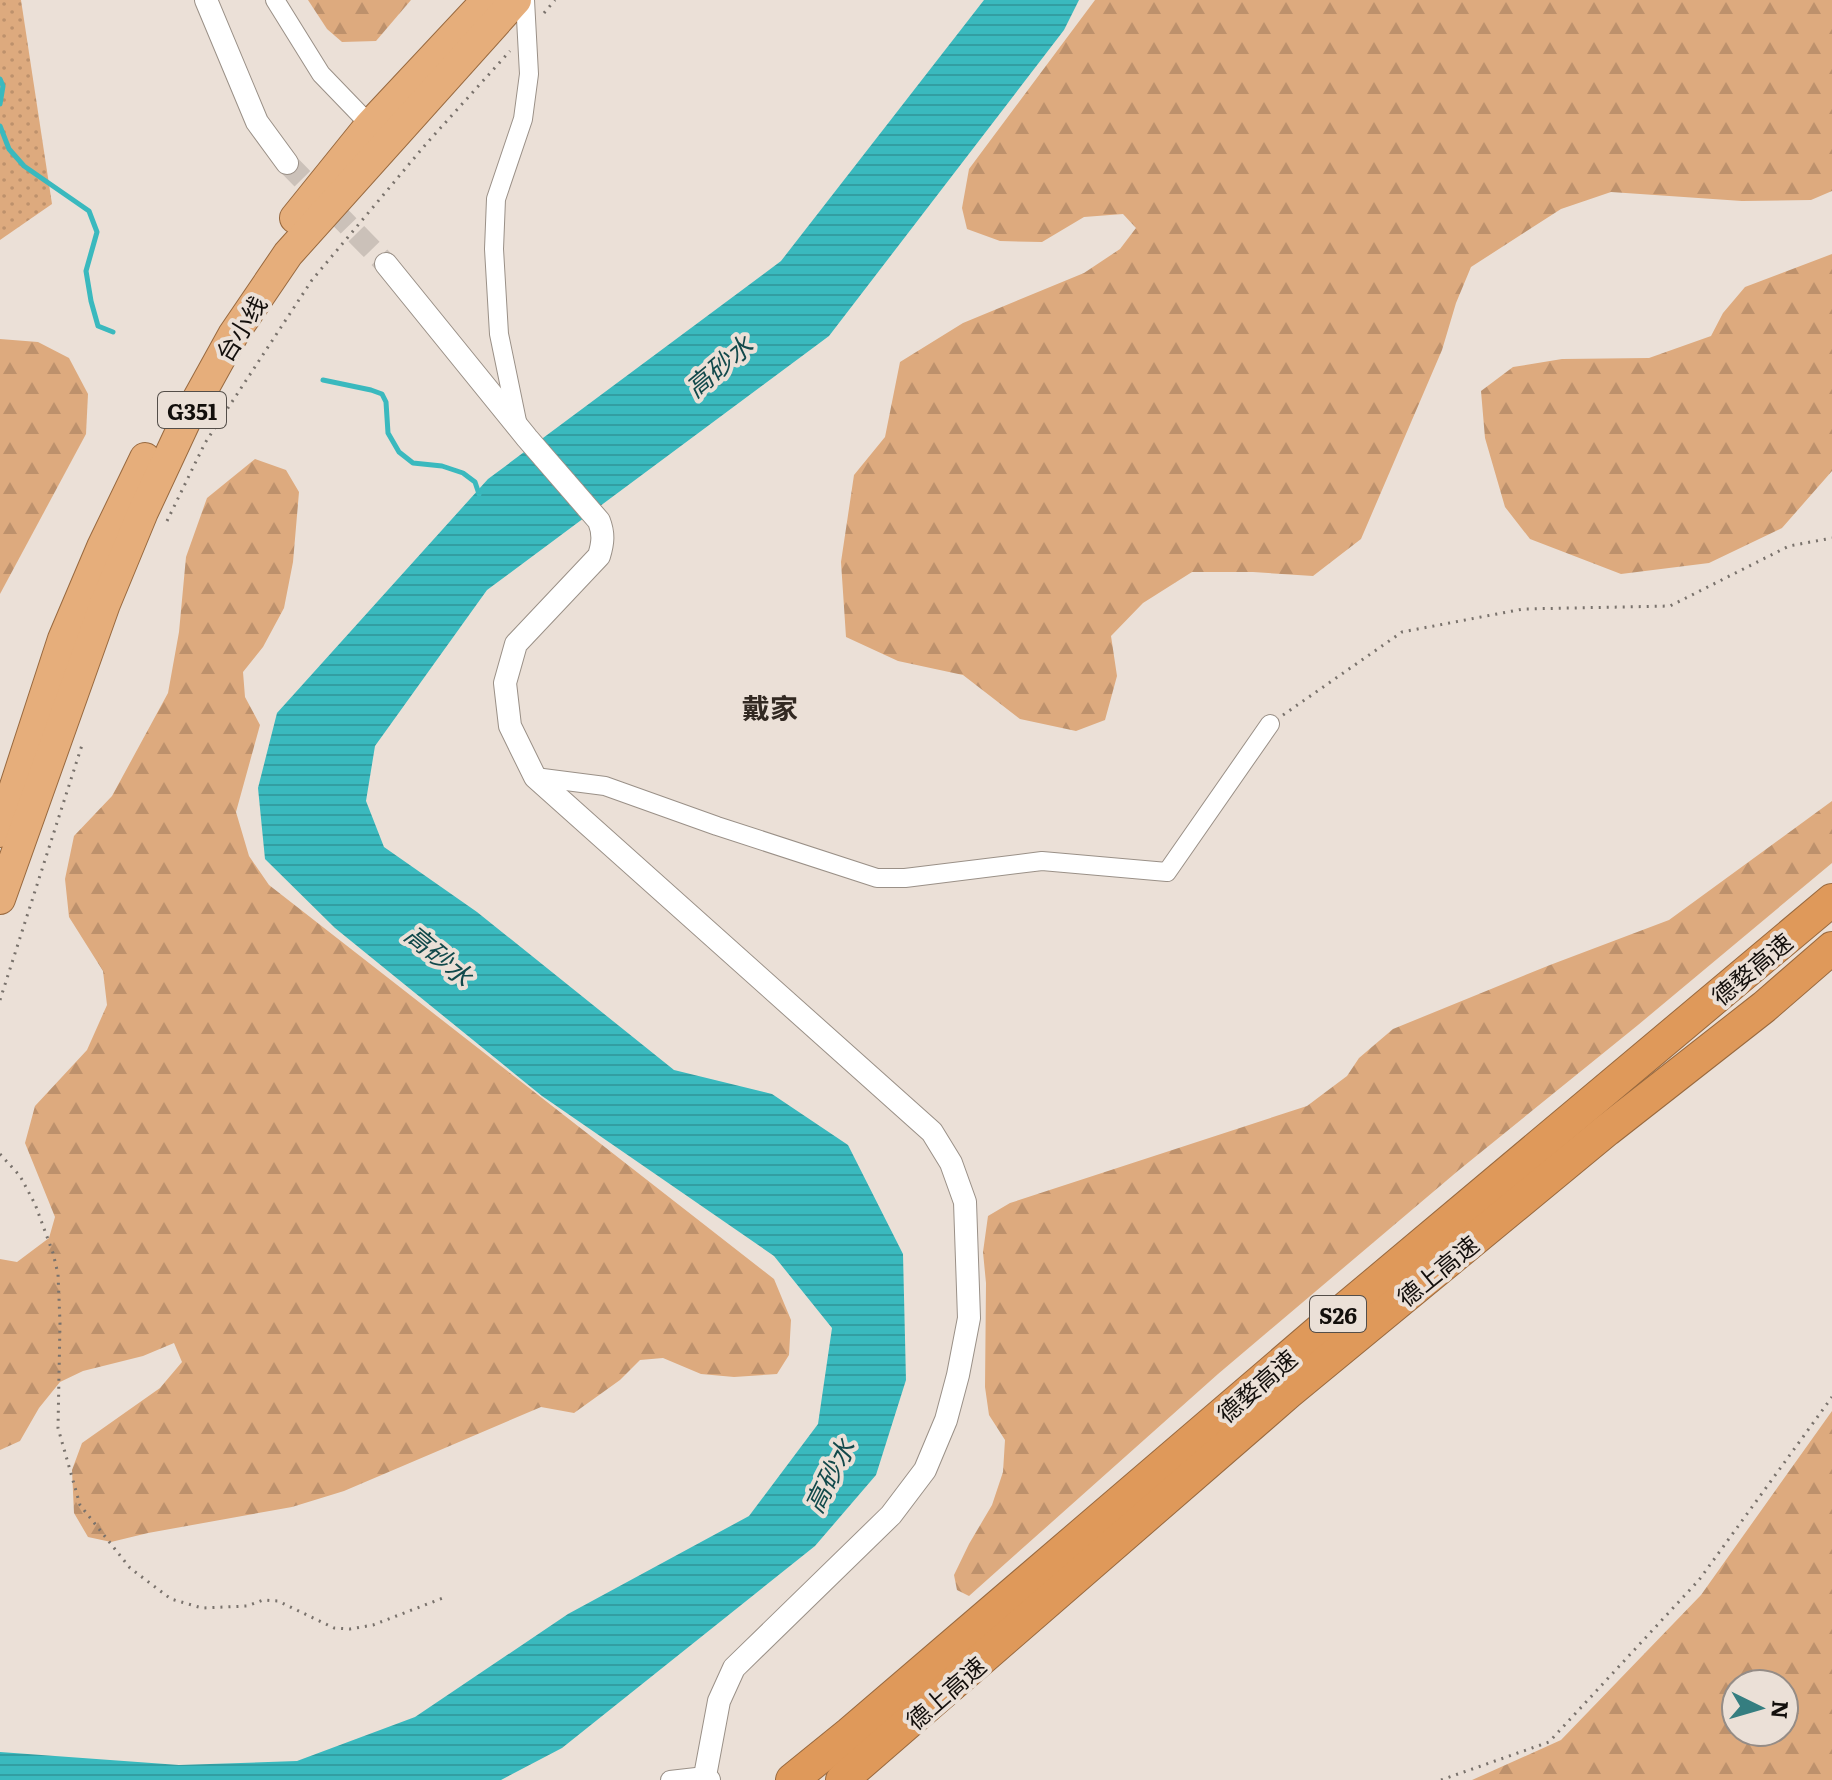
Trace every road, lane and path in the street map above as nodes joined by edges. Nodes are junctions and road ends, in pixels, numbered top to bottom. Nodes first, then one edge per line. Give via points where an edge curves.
1 (206, 0) edge
2 (275, 0) edge
3 (487, 0) edge
4 (516, 0) edge
5 (525, 0) edge
6 (555, 0) edge
7 (527, 32) junction
8 (378, 134) junction
9 (287, 163) tunnel mouth
10 (386, 264) tunnel mouth
11 (523, 432) junction
12 (166, 524) dead end
13 (1832, 538) edge
14 (1270, 724) joint
15 (85, 734) dead end
16 (535, 777) junction
17 (0, 832) edge
18 (0, 899) edge
19 (1832, 900) edge
20 (1832, 948) edge
21 (0, 1000) edge
22 (0, 1154) edge
23 (1832, 1397) edge
24 (443, 1598) dead end
25 (859, 1746) junction
26 (707, 1778) edge
27 (670, 1780) edge
28 (792, 1780) edge
29 (842, 1780) edge
30 (1441, 1780) edge

1 - 9 street via 257,122
2 - 8 street via 321,74
3 - 8 highway, 台小线 / G351
4 - 8 highway, 台小线 / G351
5 - 7 street
6 - 7 path
7 - 11 street via 523,119 496,199 494,249 499,334
7 - 12 path via 312,280 205,443
8 - 17 highway, 台小线 / G351 via 294,219 170,408 63,639
8 - 18 highway, 台小线 / G351 via 233,335 186,420 105,604
10 - 11 street
11 - 16 street via 604,533 599,556 516,644 505,683 510,726
13 - 14 path via 1789,546 1670,606 1523,609 1402,632
14 - 16 street via 1167,872 1042,861 877,878 605,786
15 - 21 path
16 - 26 street via 932,1132 965,1202 969,1318 946,1420 925,1470 891,1515 734,1668 719,1701
19 - 25 highway, 德婺高速 / S26 via 1347,1307
20 - 25 highway, 德上高速
22 - 24 path via 35,1204 58,1274 58,1428 80,1505 130,1568 171,1599 202,1608 278,1601 342,1629 373,1625
23 - 30 path via 1699,1580 1549,1742
25 - 28 highway, 德婺高速 / S26
25 - 29 highway, 德婺高速 / S26
26 - 27 street

